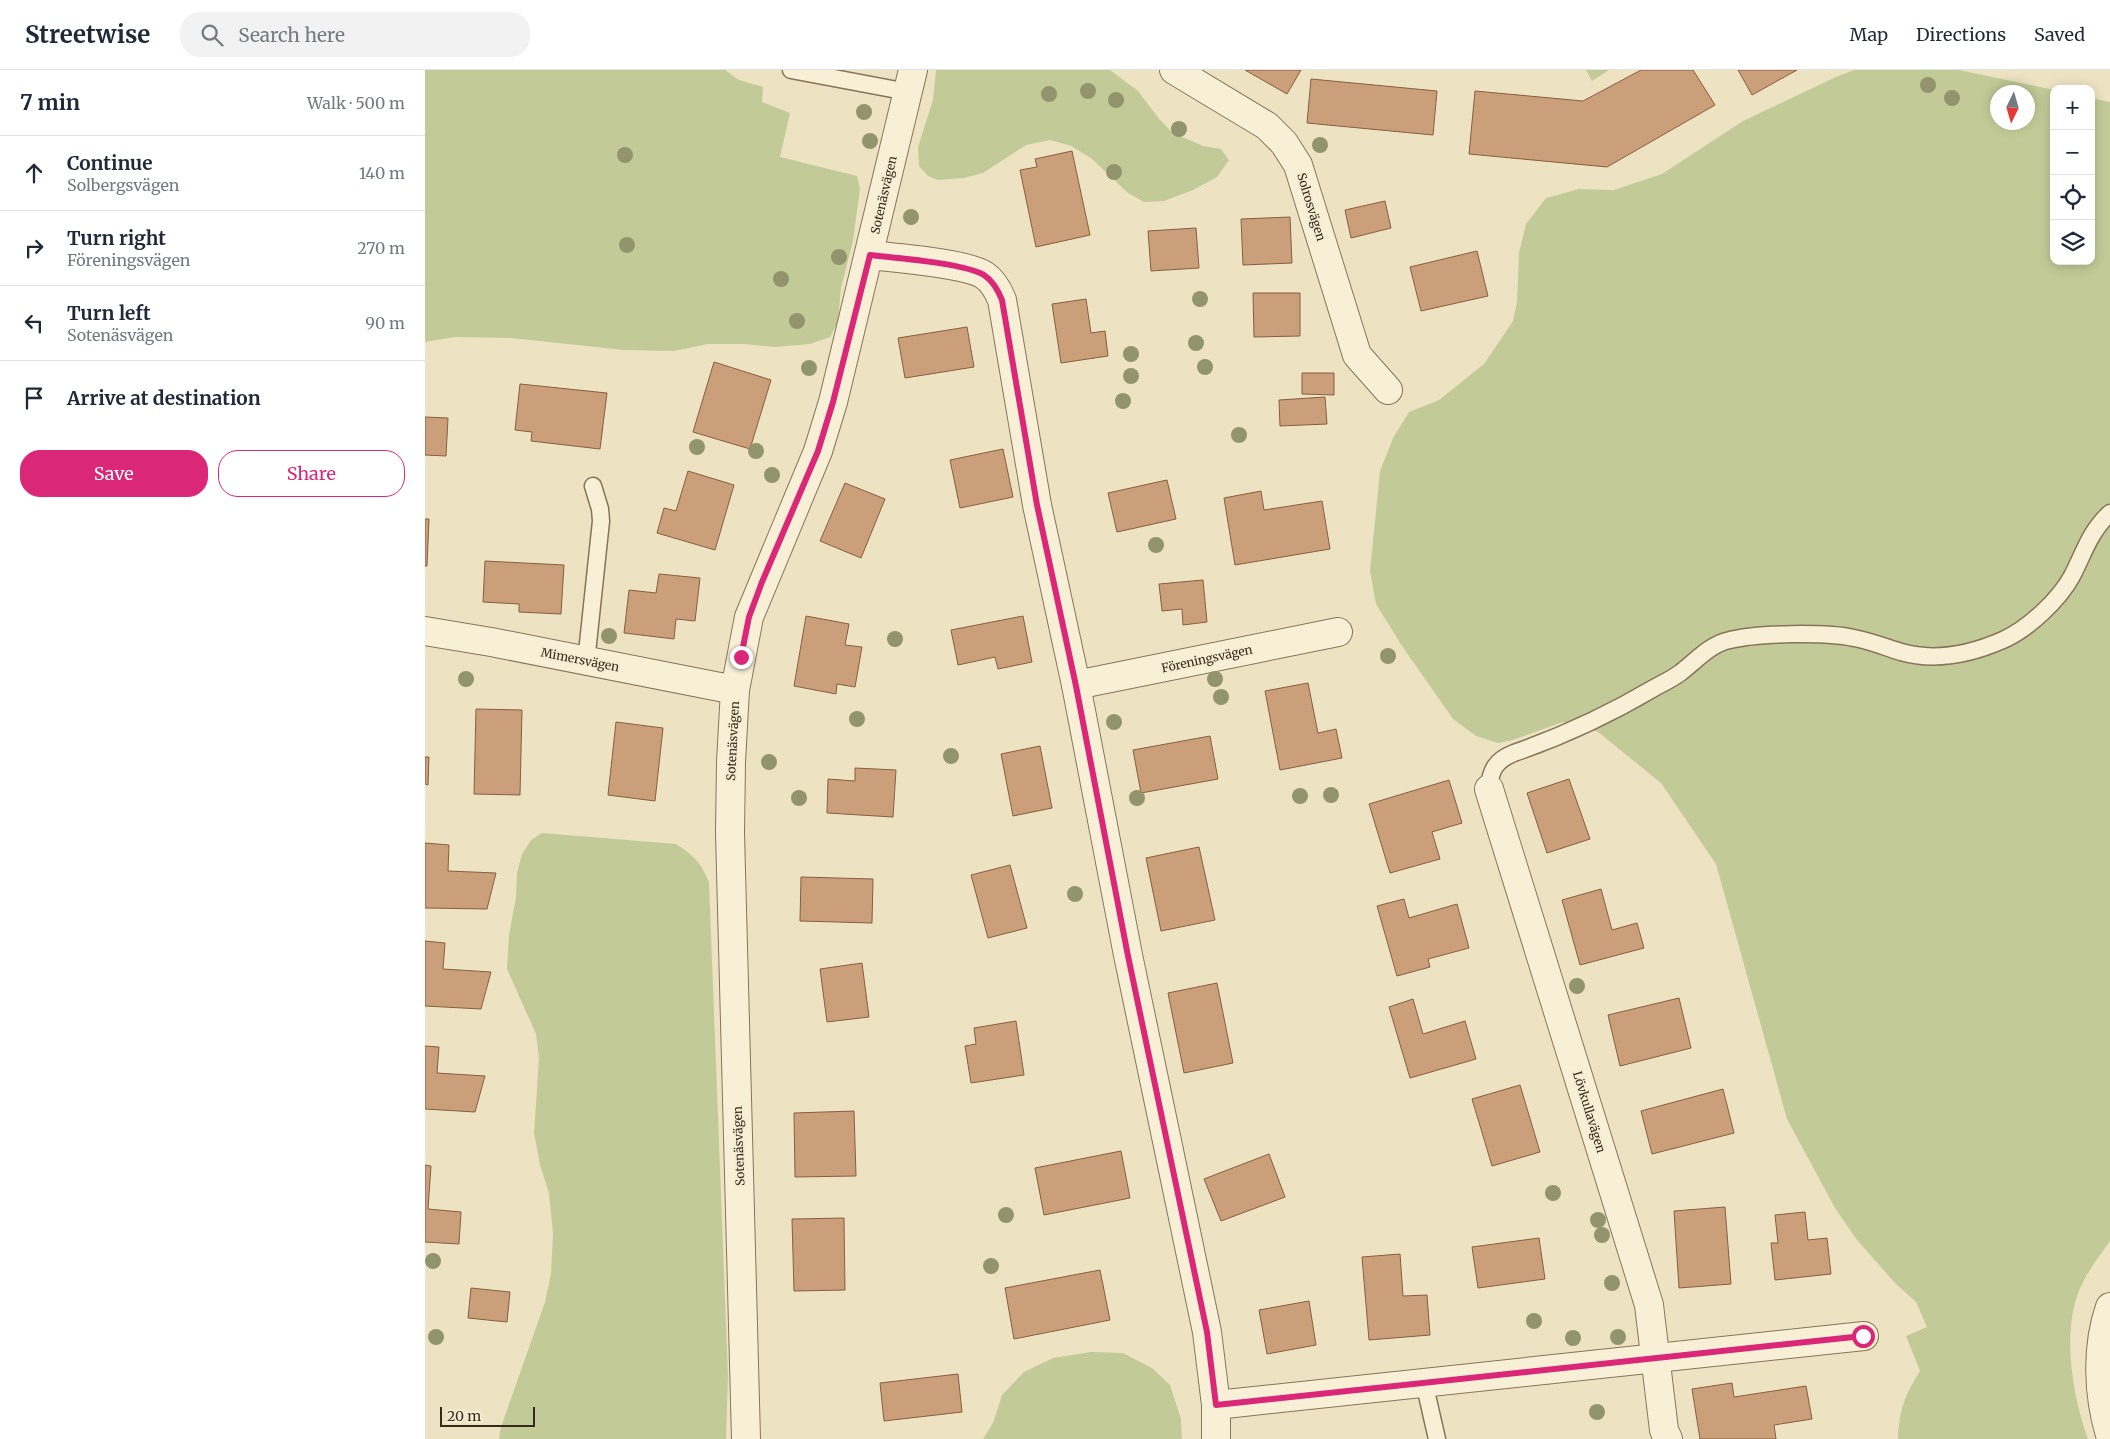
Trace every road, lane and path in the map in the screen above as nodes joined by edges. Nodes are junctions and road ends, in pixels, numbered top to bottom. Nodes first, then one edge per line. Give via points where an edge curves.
1 (791, 70) edge
2 (1174, 70) edge
3 (910, 81) edge
4 (870, 255) junction
5 (1388, 390) dead end
6 (593, 486) dead end
7 (2110, 512) edge
8 (425, 631) edge
9 (1337, 632) dead end
10 (586, 662) junction
11 (1076, 686) junction
12 (735, 690) junction
13 (1489, 789) joint
14 (2110, 1307) edge
15 (1863, 1336) dead end
16 (1656, 1357) junction
17 (1424, 1382) junction
18 (1216, 1405) junction
19 (2110, 1435) edge
20 (746, 1439) edge
21 (1216, 1439) edge
22 (1437, 1439) edge
23 (1668, 1439) edge

1 - 3 lane
2 - 5 street, Solrosvägen via 1267,126 1284,143 1298,165 1357,355
3 - 4 street, Sotenäsvägen
4 - 11 street via 963,268 984,275 995,285 1002,300 1037,505
4 - 12 street, Sotenäsvägen via 818,451 749,617
6 - 10 lane via 601,520
7 - 13 lane via 2097,525 2071,578 2051,604 2006,639 1956,656 1903,652 1853,638 1825,635 1729,640 1712,647 1680,673 1610,712 1558,737 1505,756 1490,775
8 - 10 street, Mimersvägen
9 - 11 street, Föreningsvägen
10 - 12 street, Mimersvägen
11 - 18 street via 1128,956 1207,1332
12 - 20 street, Sotenäsvägen via 730,833
13 - 16 street, Lövkullavägen via 1649,1305
14 - 19 street via 2101,1348 2105,1420
15 - 16 street
16 - 17 street
16 - 23 street, Lövkullavägen via 1664,1430
17 - 18 street
17 - 22 lane
18 - 21 street

